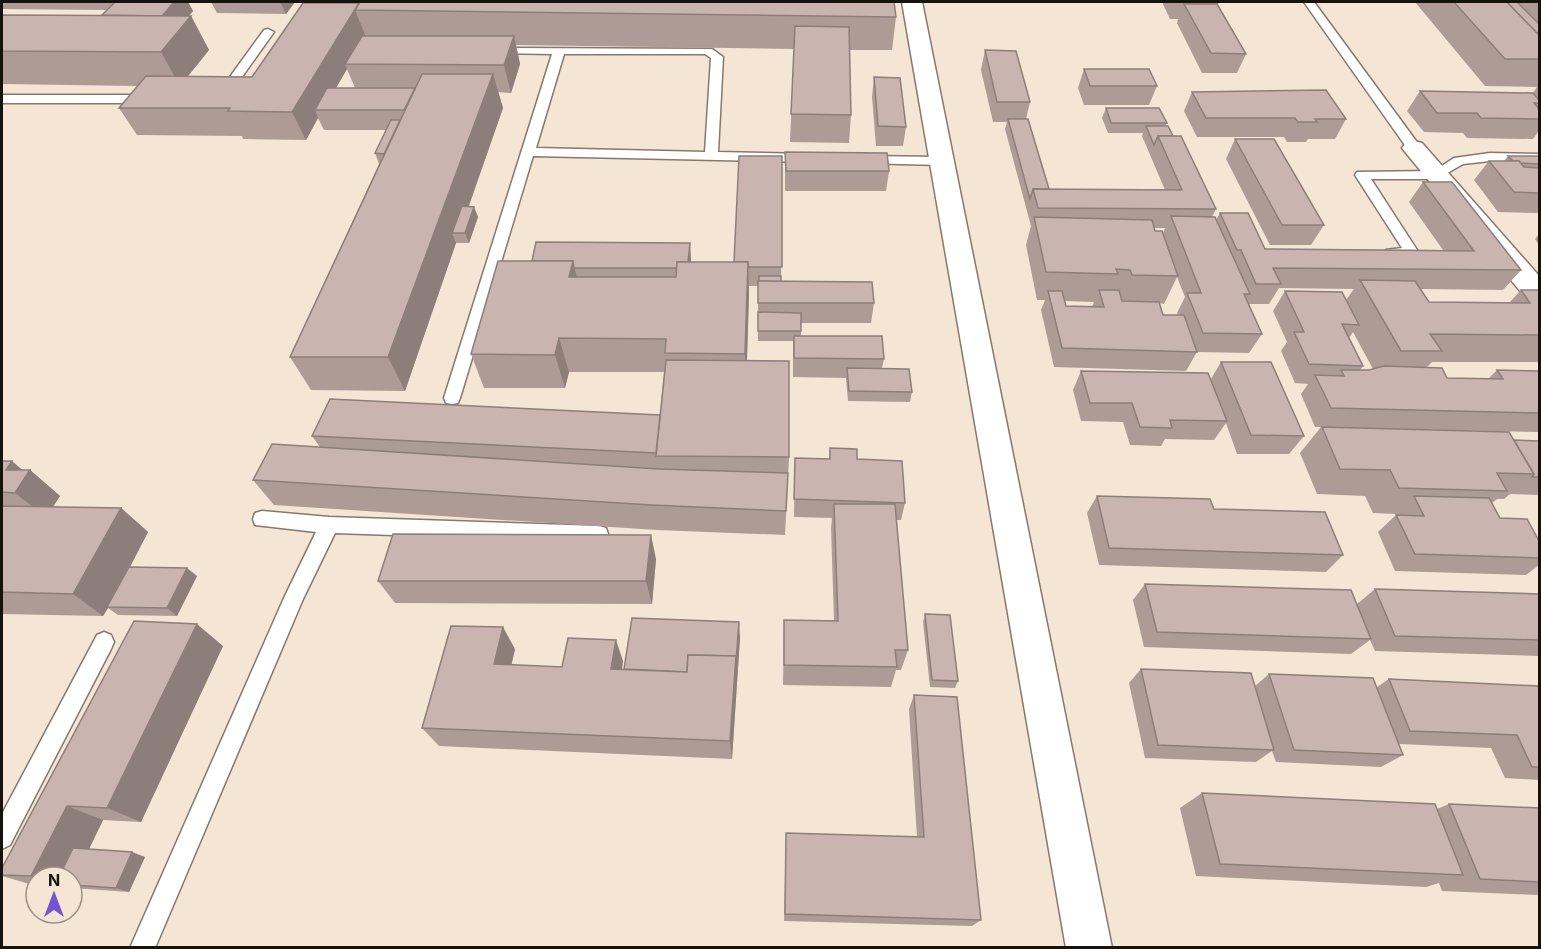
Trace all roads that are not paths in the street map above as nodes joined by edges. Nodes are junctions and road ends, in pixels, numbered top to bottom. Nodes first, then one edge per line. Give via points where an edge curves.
1 (912, 2) edge
2 (1309, 2) edge
3 (268, 32) dead end
4 (478, 51) edge
5 (559, 51) junction
6 (2, 99) edge
7 (163, 99) edge
8 (209, 99) edge
9 (1414, 148) joint
10 (529, 152) junction
11 (711, 154) junction
12 (1539, 158) edge
13 (819, 159) edge
14 (855, 160) edge
15 (941, 161) junction
16 (1437, 175) junction
17 (1377, 254) edge
18 (1539, 296) edge
19 (452, 398) dead end
20 (262, 519) dead end
21 (330, 525) junction
22 (599, 534) edge
23 (104, 642) dead end
24 (2, 837) edge
25 (142, 948) edge
26 (1089, 948) edge

1 - 15 street
2 - 9 lane
3 - 8 lane via 220,99
4 - 5 lane
5 - 10 lane
5 - 11 lane via 708,51 717,57
6 - 7 lane
9 - 16 street
10 - 11 lane
10 - 19 lane
11 - 13 lane
12 - 16 lane via 1459,160
14 - 15 lane
15 - 26 street
16 - 17 lane via 1362,175 1412,253
16 - 18 street
20 - 21 lane
21 - 22 lane
21 - 25 lane via 294,598
23 - 24 lane

